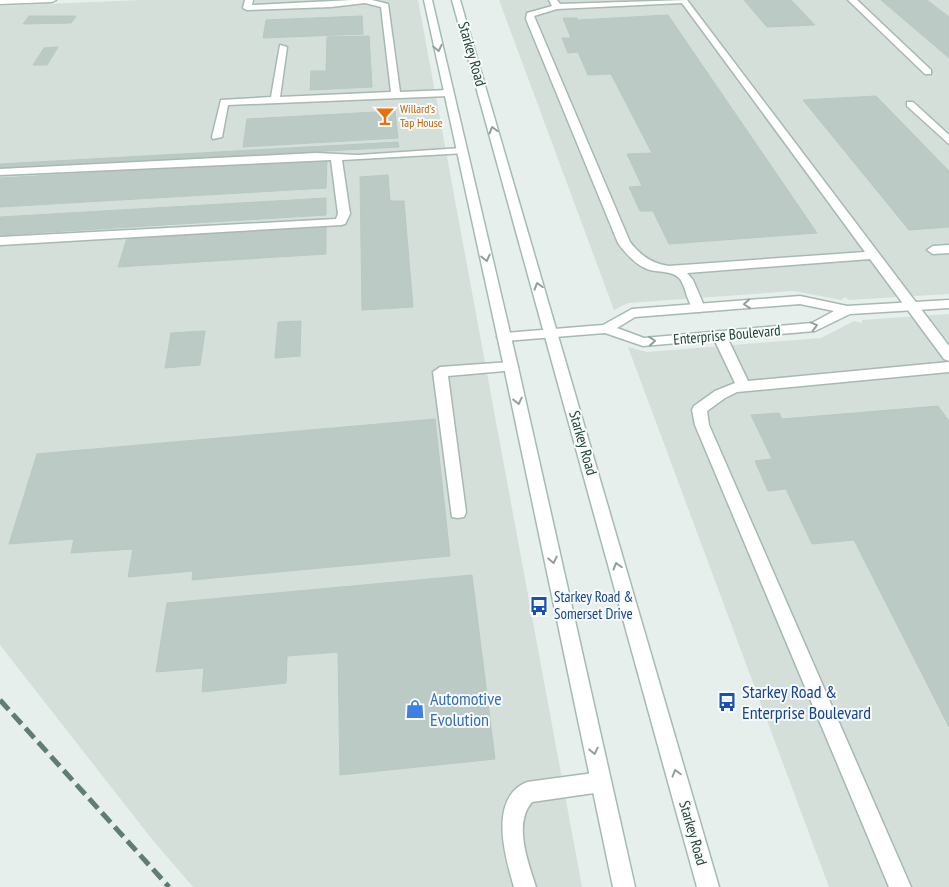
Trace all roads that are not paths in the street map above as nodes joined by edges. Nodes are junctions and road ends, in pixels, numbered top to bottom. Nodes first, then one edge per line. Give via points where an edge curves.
1 (52, 0) edge
2 (249, 0) edge
3 (363, 0) edge
4 (428, 0) edge
5 (456, 0) edge
6 (683, 0) edge
7 (852, 0) edge
8 (0, 2) edge
9 (555, 3) edge
10 (283, 47) dead end
11 (928, 72) dead end
12 (448, 93) junction
13 (396, 95) junction
14 (275, 100) junction
15 (910, 104) dead end
16 (217, 137) dead end
17 (949, 141) edge
18 (462, 151) junction
19 (336, 158) junction
20 (0, 172) edge
21 (0, 241) edge
22 (949, 249) edge
23 (933, 250) dead end
24 (874, 255) junction
25 (678, 270) junction
26 (949, 304) edge
27 (913, 306) junction
28 (698, 308) junction
29 (847, 310) junction
30 (606, 329) junction
31 (552, 333) junction
32 (719, 335) junction
33 (504, 336) junction
34 (949, 356) edge
35 (511, 367) junction
36 (949, 367) edge
37 (744, 386) junction
38 (458, 512) dead end
39 (600, 782) junction
40 (525, 887) edge
41 (624, 887) edge
42 (708, 887) edge
43 (900, 887) edge

1 - 8 main road
2 - 3 main road via 247,8 331,5
3 - 13 main road via 385,6
4 -> 12 main road, Starkey Road
31 -> 5 main road, Starkey Road
6 - 9 main road
6 - 24 main road
7 - 11 main road
9 - 25 main road via 530,15 530,19 624,243 638,259 652,267
10 - 14 main road
12 - 13 main road
12 - 18 main road, Starkey Road
13 - 14 main road
14 - 16 main road via 224,102
15 - 17 main road
18 - 19 main road
18 -> 33 main road, Starkey Road
19 - 20 main road via 316,156
19 - 21 main road via 344,214 341,222
22 - 23 main road
24 - 25 main road
24 - 27 main road
25 - 28 main road
26 - 27 main road, Enterprise Boulevard
27 - 29 main road, Enterprise Boulevard
27 - 34 main road
29 -> 28 main road, Enterprise Boulevard via 800,300
28 - 30 main road, Enterprise Boulevard via 632,313
32 -> 29 main road, Enterprise Boulevard via 815,327
30 - 31 main road, Enterprise Boulevard
30 -> 32 main road, Enterprise Boulevard via 643,342
31 - 33 main road, Enterprise Boulevard
42 -> 31 main road, Starkey Road
32 - 37 main road
33 - 35 main road, Starkey Road
35 - 38 main road via 440,372
35 -> 39 main road, Starkey Road
36 - 37 main road
37 - 43 main road via 730,388 699,410 702,425
39 - 40 main road via 527,792 519,799 513,821
39 - 41 main road, Starkey Road

